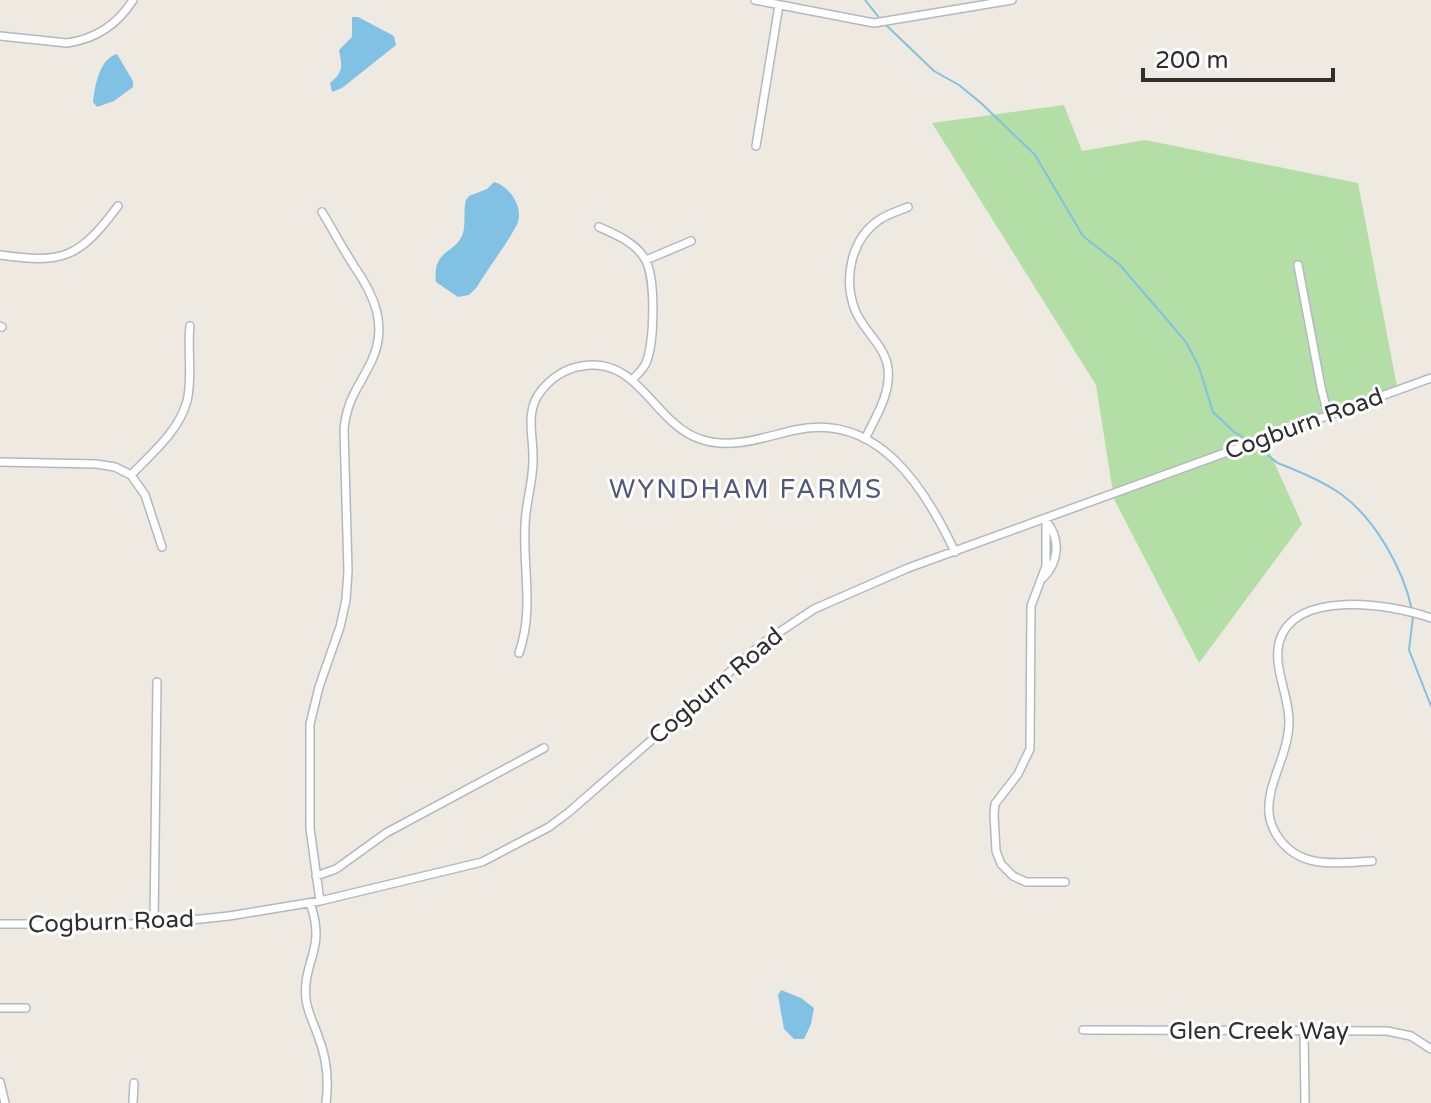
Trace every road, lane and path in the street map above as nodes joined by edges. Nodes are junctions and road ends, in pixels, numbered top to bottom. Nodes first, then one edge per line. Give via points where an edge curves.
1 (133, 0) edge
2 (755, 0) edge
3 (1012, 0) edge
4 (779, 5) junction
5 (0, 36) edge
6 (756, 146) dead end
7 (118, 206) dead end
8 (908, 207) dead end
9 (322, 212) dead end
10 (599, 227) dead end
11 (691, 241) dead end
12 (0, 255) edge
13 (646, 260) junction
14 (1298, 265) dead end
15 (190, 326) dead end
16 (1431, 378) edge
17 (633, 379) junction
18 (1328, 415) junction
19 (865, 439) junction
20 (0, 462) edge
21 (131, 475) junction
22 (1045, 520) junction
23 (162, 547) dead end
24 (955, 552) junction
25 (1431, 618) edge
26 (519, 653) dead end
27 (157, 682) dead end
28 (544, 748) dead end
29 (1372, 861) dead end
30 (316, 876) junction
31 (1065, 882) dead end
32 (320, 901) junction
33 (310, 903) junction
34 (0, 924) edge
35 (154, 924) junction
36 (0, 1008) edge
37 (26, 1008) dead end
38 (1083, 1030) dead end
39 (1304, 1032) junction
40 (1431, 1049) edge
41 (0, 1082) edge
42 (134, 1083) dead end
43 (5, 1103) edge
44 (133, 1103) edge
45 (326, 1103) edge
46 (1305, 1103) edge

1 - 5 street via 107,28 86,39 67,43
2 - 4 street
3 - 4 street via 874,23
4 - 6 street
7 - 12 street via 95,236 69,254 32,260
8 - 19 street via 870,227 851,262 855,310 888,366 883,403
9 - 30 street via 370,289 379,326 374,354 347,410 346,600 310,724 310,828
10 - 13 street via 629,243
11 - 13 street
13 - 17 street via 652,289 650,347 646,364
14 - 18 street
15 - 21 street via 188,398 182,414
16 - 18 street, Cogburn Road
17 - 19 street via 675,425 708,442 736,444 820,427
17 - 26 street via 607,366 579,366 546,385 531,408 534,464 525,528 528,616
18 - 22 street, Cogburn Road
19 - 24 street via 892,457 918,485
20 - 21 street via 96,464
21 - 23 street via 145,495
22 - 24 street, Cogburn Road
22 - 31 street via 1055,537 1056,556 1031,606 1030,749 995,804 996,851 1001,864 1026,882
24 - 32 street, Cogburn Road via 837,597 791,622 569,812 516,845 468,867
25 - 29 street via 1380,606 1317,607 1288,624 1279,643 1289,719 1268,809 1272,827 1300,858 1321,864
27 - 35 street
28 - 30 street
30 - 32 street
32 - 33 street, Cogburn Road
33 - 35 street, Cogburn Road
33 - 45 street via 317,941 306,1003 327,1064
34 - 35 street, Cogburn Road
36 - 37 street
38 - 39 street, Glen Creek Way
39 - 40 street, Glen Creek Way via 1400,1032
39 - 46 street
41 - 43 street
42 - 44 street

